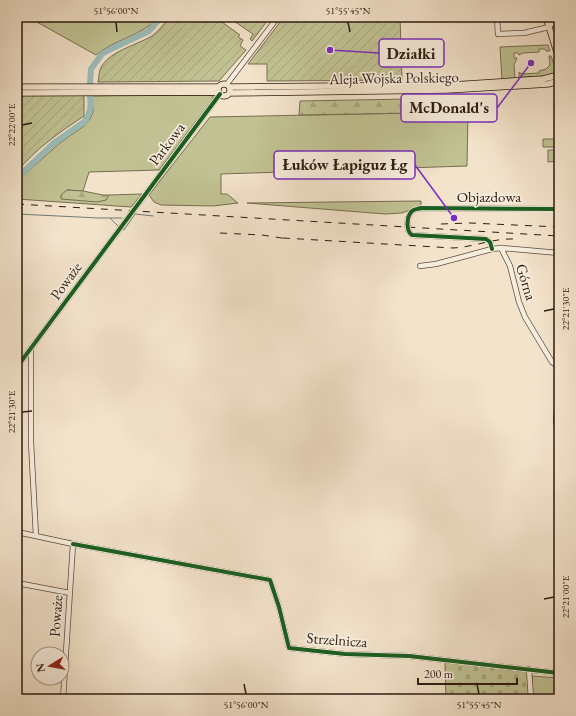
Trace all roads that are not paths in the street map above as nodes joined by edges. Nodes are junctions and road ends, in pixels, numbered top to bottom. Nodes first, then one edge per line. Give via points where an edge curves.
1 (278, 17) edge
2 (497, 17) edge
3 (546, 17) edge
4 (559, 22) edge
5 (549, 26) junction
6 (558, 53) edge
7 (559, 59) edge
8 (559, 76) edge
9 (559, 81) edge
10 (17, 88) edge
11 (229, 88) junction
12 (219, 91) junction
13 (17, 93) edge
14 (134, 209) joint
15 (559, 209) edge
16 (501, 248) junction
17 (492, 249) junction
18 (559, 253) edge
19 (420, 266) dead end
20 (31, 348) junction
21 (17, 367) edge
22 (559, 367) edge
23 (559, 373) edge
24 (556, 423) dead end
25 (17, 532) edge
26 (36, 536) junction
27 (73, 544) junction
28 (17, 583) edge
29 (70, 593) junction
30 (529, 669) junction
31 (559, 673) edge
32 (63, 699) edge
33 (531, 699) edge

1 - 11 street
2 - 5 street via 498,34 524,33
3 - 5 main road
4 - 5 street
5 - 6 main road
6 - 7 main road
8 - 11 main road, Aleja Wojska Polskiego via 452,85
9 - 11 main road, Aleja Wojska Polskiego via 536,85 451,90
10 - 12 main road
11 - 12 main road via 222,84
11 - 12 main road via 224,96
12 - 13 main road
12 - 14 street, Parkowa
14 - 20 street, Poważe
15 - 17 street, Objazdowa via 421,208 412,211 410,215 408,227 412,235 486,239
16 - 17 street
16 - 18 street
16 - 22 street, Górna via 510,266 519,302 528,322 552,362
17 - 19 street
20 - 21 street, Poważe
20 - 26 street via 31,442
23 - 24 street
25 - 26 street
26 - 27 street
27 - 29 street, Poważe
27 - 30 street, Strzelnicza via 270,580 289,648 345,654 409,656
28 - 29 street
29 - 32 street, Poważe
30 - 31 street, Strzelnicza
30 - 33 street

